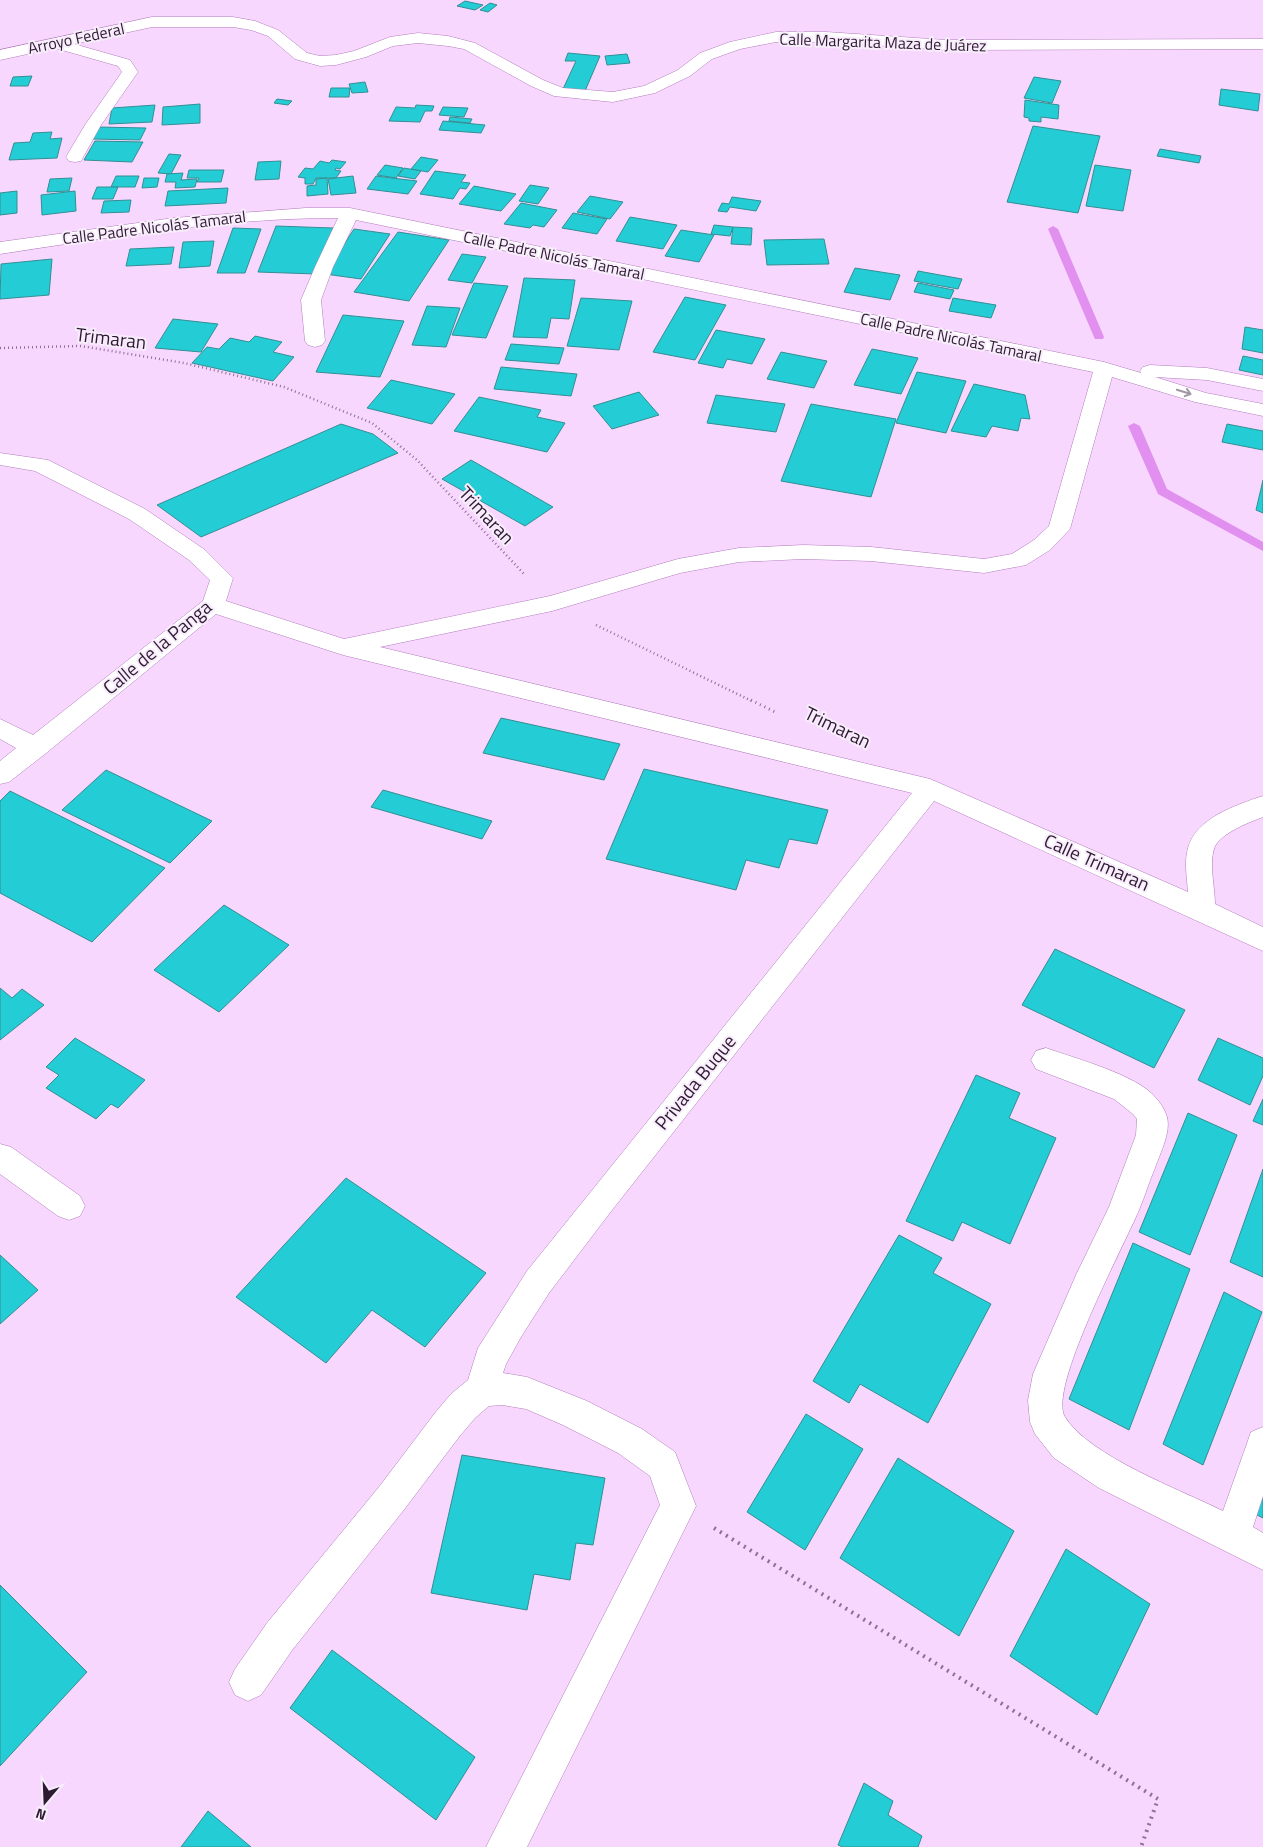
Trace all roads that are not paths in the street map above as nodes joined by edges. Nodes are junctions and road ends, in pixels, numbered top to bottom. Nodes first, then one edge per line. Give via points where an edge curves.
1 (152, 22) joint
2 (55, 43) junction
3 (1263, 44) edge
4 (0, 55) edge
5 (76, 157) dead end
6 (350, 214) junction
7 (0, 248) edge
8 (315, 341) dead end
9 (1104, 368) junction
10 (1263, 384) edge
11 (1263, 410) edge
12 (0, 459) edge
13 (213, 605) junction
14 (343, 647) junction
15 (0, 728) edge
16 (36, 748) junction
17 (0, 776) edge
18 (930, 788) junction
19 (1263, 806) edge
20 (1202, 910) junction
21 (1263, 940) edge
22 (1046, 1060) dead end
23 (0, 1156) edge
24 (69, 1206) dead end
25 (482, 1390) junction
26 (1263, 1444) edge
27 (1232, 1536) junction
28 (1263, 1552) edge
29 (248, 1682) dead end
30 (506, 1847) edge

1 - 2 street, Arroyo Federal
1 - 3 street, Calle Margarita Maza de Juárez via 209,20 255,26 273,33 301,56 320,61 360,54 390,42 418,38 448,41 469,46 560,93 613,97 649,90 684,73 706,56 736,45 776,37 946,45
2 - 4 street, Arroyo Federal
2 - 5 street via 124,63 130,72 93,125
6 - 7 street, Calle Padre Nicolás Tamaral via 241,215
6 - 8 street via 311,300
6 - 9 street, Calle Padre Nicolás Tamaral
9 - 10 street, Calle Padre Nicolás Tamaral via 1207,374
9 -> 11 street, Calle Padre Nicolás Tamaral via 1202,398
9 - 14 street via 1059,529 1042,545 1018,560 984,566 871,554 803,552 739,556 678,566 552,603
12 - 13 street, Calle de la Panga via 40,465 137,514 197,555 222,578
13 - 14 street, Calle Trimaran
13 - 16 street, Calle de la Panga
14 - 18 street, Calle Trimaran
15 - 16 street
16 - 17 street, Calle de la Panga
18 - 20 street, Calle Trimaran
18 - 25 street, Privada Buque via 538,1282 490,1359
19 - 20 street via 1209,833 1201,847
20 - 21 street, Calle Trimaran
22 - 27 street via 1125,1090 1144,1105 1152,1117 1151,1135 1124,1209 1086,1286 1050,1374 1045,1400 1047,1422 1066,1446 1111,1476
23 - 24 street
25 - 29 street via 447,1424 280,1636
25 - 30 street via 526,1393 630,1441 663,1464 678,1506
26 - 27 street
27 - 28 street

